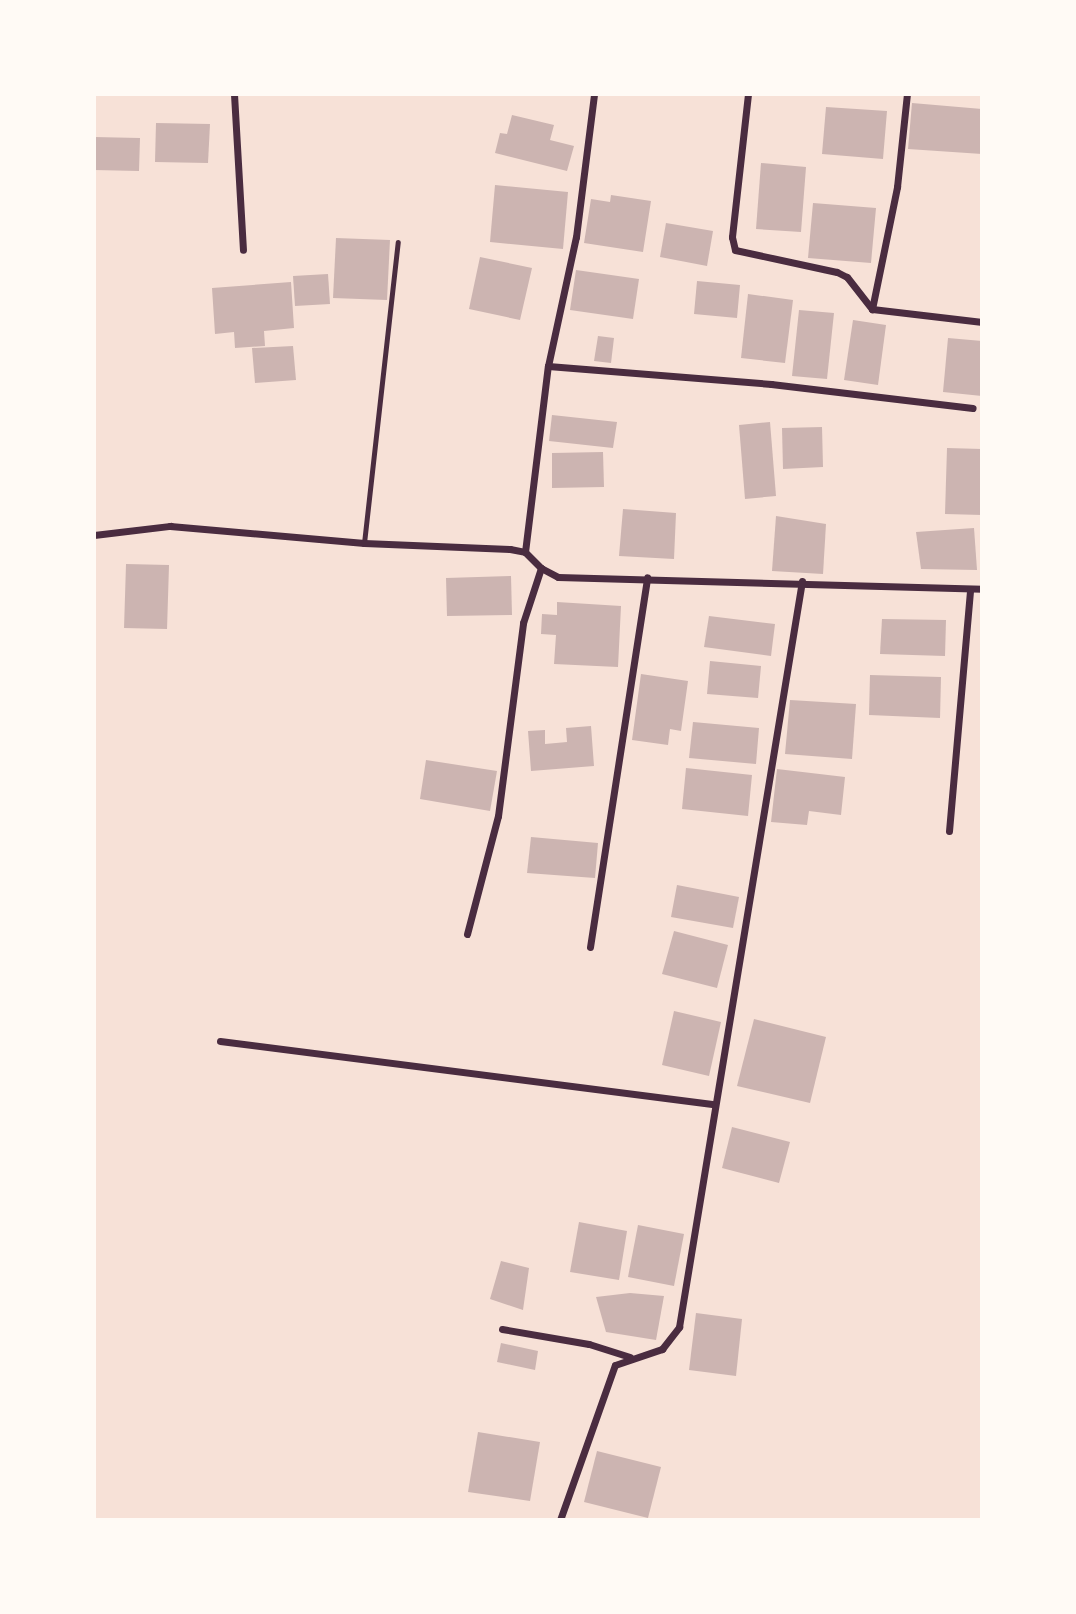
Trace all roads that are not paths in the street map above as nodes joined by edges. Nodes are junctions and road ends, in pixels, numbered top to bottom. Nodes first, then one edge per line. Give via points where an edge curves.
1 (234, 94) edge
2 (594, 94) edge
3 (748, 94) edge
4 (907, 94) edge
5 (398, 242) dead end
6 (243, 250) dead end
7 (872, 309) junction
8 (982, 322) edge
9 (548, 366) junction
10 (973, 408) dead end
11 (94, 535) edge
12 (364, 543) junction
13 (525, 552) junction
14 (541, 568) junction
15 (648, 578) junction
16 (802, 582) junction
17 (970, 589) junction
18 (982, 589) edge
19 (949, 831) dead end
20 (467, 934) dead end
21 (590, 947) dead end
22 (220, 1041) dead end
23 (715, 1104) junction
24 (502, 1329) dead end
25 (630, 1357) junction
26 (560, 1520) edge

1 - 6 street
2 - 9 street via 576,237
3 - 7 street via 732,237 735,250 837,272 848,277
4 - 7 street via 897,187
5 - 12 lane
7 - 8 street
9 - 10 street via 771,384
9 - 13 street
11 - 12 street via 170,526
12 - 13 street
13 - 14 street
14 - 15 street via 558,577
14 - 20 street via 523,623 498,817
15 - 16 street
15 - 21 street
16 - 17 street
16 - 23 street
17 - 18 street
17 - 19 street
22 - 23 street
23 - 25 street via 679,1328 662,1349
24 - 25 street via 589,1344
25 - 26 street via 615,1365 608,1377

